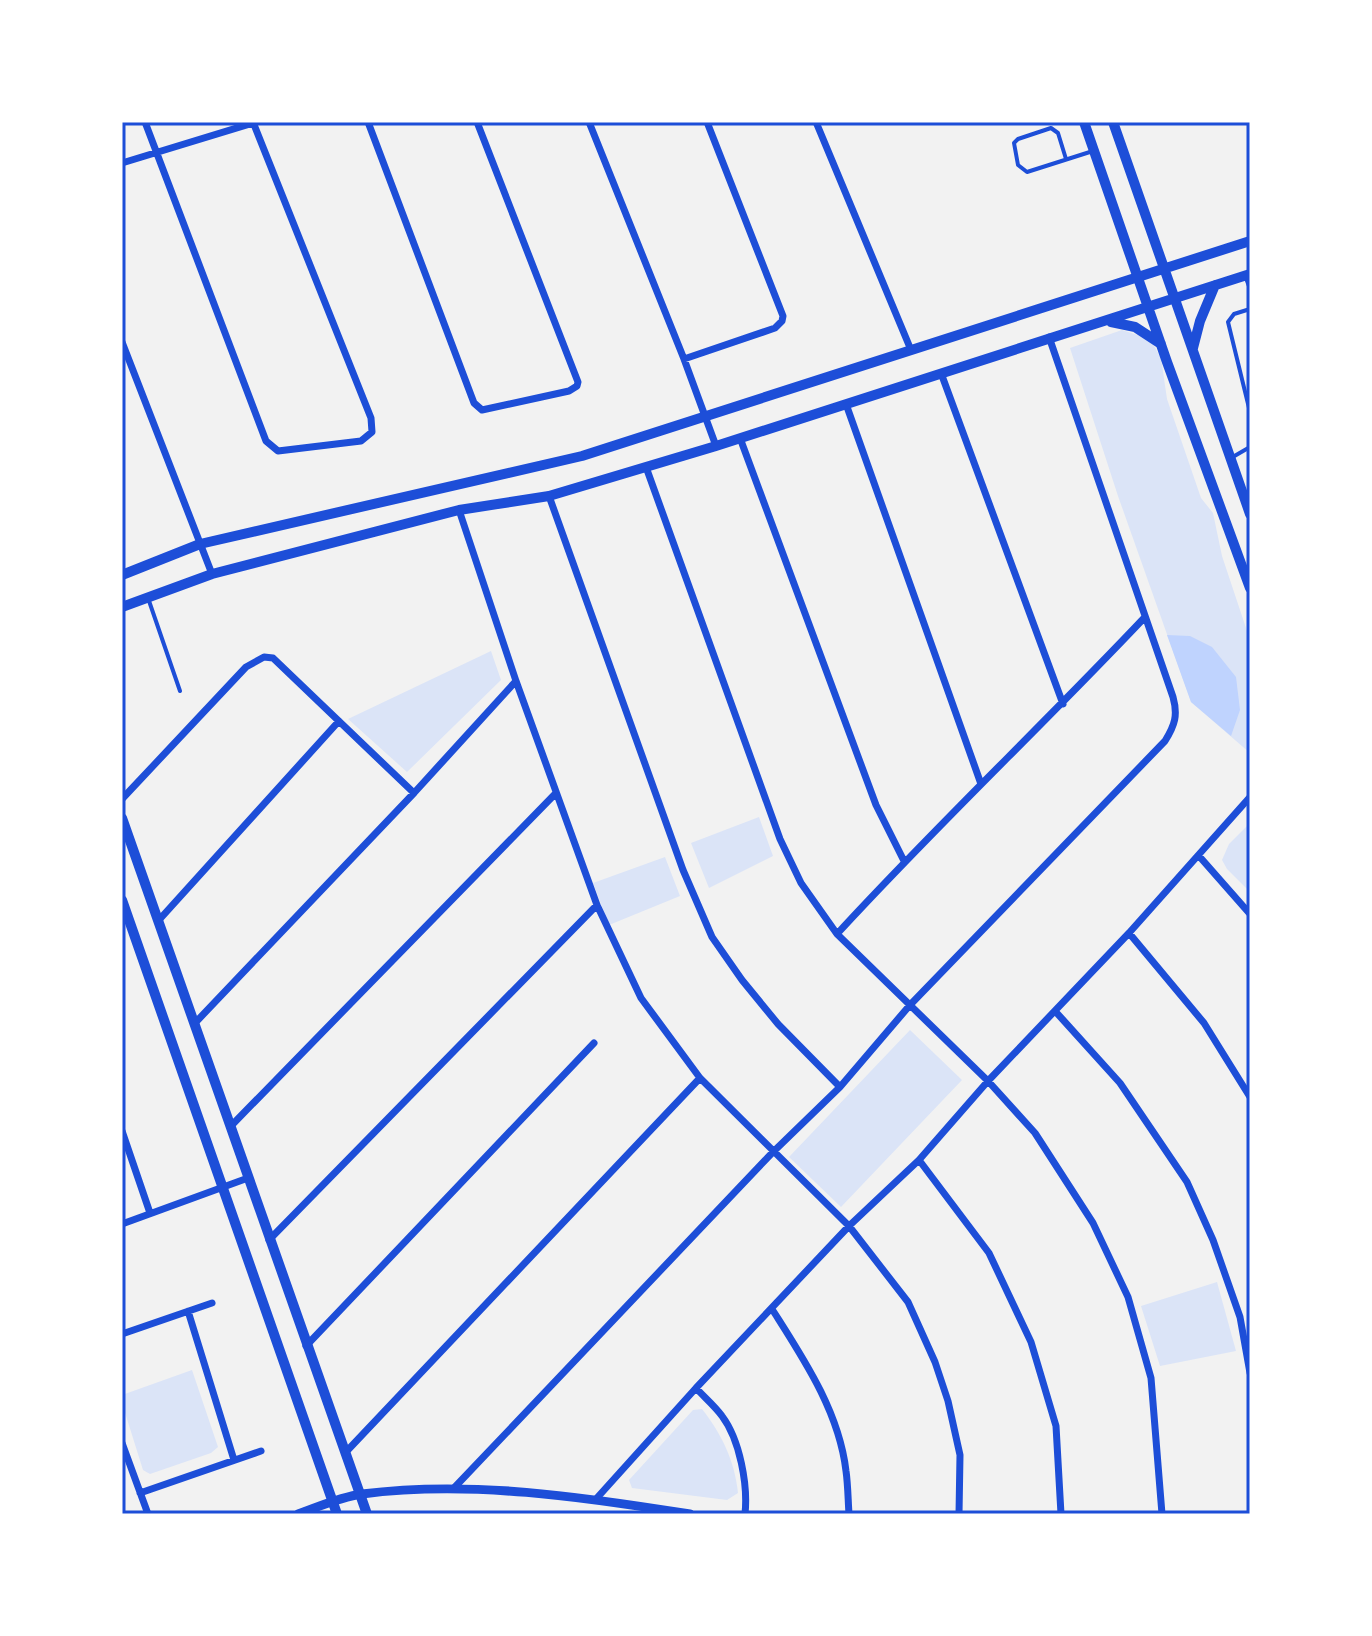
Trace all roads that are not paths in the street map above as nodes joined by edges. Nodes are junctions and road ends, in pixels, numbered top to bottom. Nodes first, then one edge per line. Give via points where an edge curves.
1 (145, 122) edge
2 (254, 122) edge
3 (368, 122) edge
4 (477, 122) edge
5 (589, 122) edge
6 (707, 122) edge
7 (816, 122) edge
8 (1084, 122) edge
9 (1113, 122) edge
10 (1094, 150) junction
11 (157, 152) junction
12 (1066, 159) junction
13 (122, 163) edge
14 (1250, 241) edge
15 (1166, 267) junction
16 (1248, 275) edge
17 (1139, 276) junction
18 (1215, 285) junction
19 (1250, 289) edge
20 (1176, 298) junction
21 (1149, 307) junction
22 (1250, 309) edge
23 (1105, 322) junction
24 (1049, 337) junction
25 (122, 342) edge
26 (1161, 344) junction
27 (1193, 349) junction
28 (911, 350) junction
29 (684, 359) junction
30 (941, 373) junction
31 (846, 404) junction
32 (1250, 412) edge
33 (704, 417) junction
34 (740, 438) junction
35 (716, 446) junction
36 (1250, 447) edge
37 (1229, 459) junction
38 (646, 467) junction
39 (549, 496) junction
40 (459, 510) junction
41 (1250, 514) edge
42 (200, 544) junction
43 (212, 574) junction
44 (122, 575) edge
45 (1250, 588) edge
46 (148, 598) junction
47 (122, 607) edge
48 (1145, 617) junction
49 (516, 681) junction
50 (180, 691) dead end
51 (1063, 704) junction
52 (339, 721) junction
53 (981, 784) junction
54 (414, 793) junction
55 (556, 793) junction
56 (1250, 797) edge
57 (122, 799) edge
58 (122, 818) edge
59 (1199, 856) junction
60 (904, 861) junction
61 (122, 900) edge
62 (597, 905) junction
63 (1250, 914) edge
64 (159, 920) junction
65 (1129, 933) junction
66 (837, 934) junction
67 (910, 1005) junction
68 (1055, 1011) junction
69 (195, 1023) junction
70 (594, 1043) dead end
71 (700, 1078) junction
72 (988, 1081) junction
73 (840, 1087) junction
74 (1250, 1097) edge
75 (230, 1127) junction
76 (122, 1131) edge
77 (772, 1153) junction
78 (919, 1160) junction
79 (248, 1178) junction
80 (223, 1186) junction
81 (150, 1213) junction
82 (122, 1224) edge
83 (849, 1226) junction
84 (269, 1240) junction
85 (212, 1303) dead end
86 (772, 1309) junction
87 (188, 1311) junction
88 (122, 1334) edge
89 (306, 1346) junction
90 (1250, 1373) edge
91 (696, 1388) junction
92 (122, 1443) edge
93 (261, 1451) dead end
94 (345, 1453) junction
95 (234, 1460) junction
96 (453, 1489) junction
97 (140, 1493) junction
98 (360, 1494) junction
99 (596, 1499) junction
100 (332, 1502) junction
101 (148, 1514) edge
102 (298, 1514) edge
103 (337, 1514) edge
104 (367, 1514) edge
105 (690, 1514) edge
106 (745, 1514) edge
107 (849, 1514) edge
108 (959, 1514) edge
109 (1061, 1514) edge
110 (1162, 1514) edge

1 - 11 street
2 - 11 street
2 - 11 street via 371,418 372,432 361,441 278,451 266,441
3 - 4 street via 474,403 482,410 569,391 578,382
5 - 29 street
6 - 29 street via 783,316 775,328
7 - 28 street
8 - 10 main road
9 - 15 main road
10 - 12 lane
10 - 17 main road
11 - 13 street
12 - 12 lane via 1058,133 1051,128 1014,143 1023,171
14 - 15 main road
15 - 17 main road
15 - 20 main road
16 - 18 main road
16 - 19 lane
17 - 21 main road
17 - 28 main road
18 - 20 main road
18 - 27 main road
20 - 21 main road
20 - 27 main road
21 - 23 main road
21 - 26 main road
22 - 32 lane via 1228,322
23 - 24 main road
23 - 26 main road via 1135,327
24 - 30 main road
24 - 48 street
25 - 42 street
26 - 45 main road
27 - 37 main road
28 - 33 main road
29 - 33 street
30 - 31 main road
30 - 51 street
31 - 34 main road
31 - 53 street
33 - 35 street
33 - 42 main road via 582,456
34 - 35 main road
34 - 60 street via 876,805
35 - 38 main road
36 - 37 lane
37 - 41 main road
38 - 39 main road
38 - 66 street via 780,839 801,883
39 - 40 main road
39 - 73 street via 712,937 778,1024
40 - 43 main road
40 - 49 street
42 - 43 street
42 - 44 main road
43 - 46 main road
46 - 47 main road
46 - 50 lane
48 - 51 street
48 - 67 street via 1176,709 1172,730
49 - 54 street
49 - 55 street
51 - 53 street
52 - 54 street
52 - 57 street via 273,658 264,657 246,667
52 - 64 street
53 - 60 street
54 - 69 street
55 - 62 street
55 - 75 street
56 - 59 street
58 - 64 main road
59 - 63 street
59 - 65 street
60 - 66 street
61 - 80 main road
62 - 71 street via 641,998
62 - 84 street
64 - 69 main road
65 - 68 street
65 - 74 street via 1204,1023
66 - 67 street
67 - 72 street
67 - 73 street
68 - 72 street
68 - 90 street via 1120,1083 1187,1182 1240,1317
69 - 75 main road
70 - 89 street
71 - 77 street
71 - 94 street
72 - 78 street
72 - 110 street via 1035,1133 1093,1223 1128,1297 1151,1378
73 - 77 street
75 - 79 main road
76 - 81 street
77 - 83 street
77 - 96 street
78 - 83 street
78 - 109 street via 989,1253 1031,1342 1056,1426
79 - 80 street
79 - 84 main road
80 - 81 street
80 - 100 main road
81 - 82 street
83 - 86 street
83 - 108 street via 908,1302 935,1362 960,1455
84 - 89 main road
85 - 87 street
86 - 91 street
86 - 107 street via 836,1428
87 - 88 street
87 - 95 street
89 - 94 main road
91 - 99 street
91 - 106 street via 723,1416 738,1453 747,1494
92 - 97 street
93 - 95 street
94 - 98 main road
95 - 97 street
96 - 98 street
96 - 99 street
97 - 101 street
98 - 100 street
98 - 104 main road
99 - 105 street
100 - 102 street
100 - 103 main road

